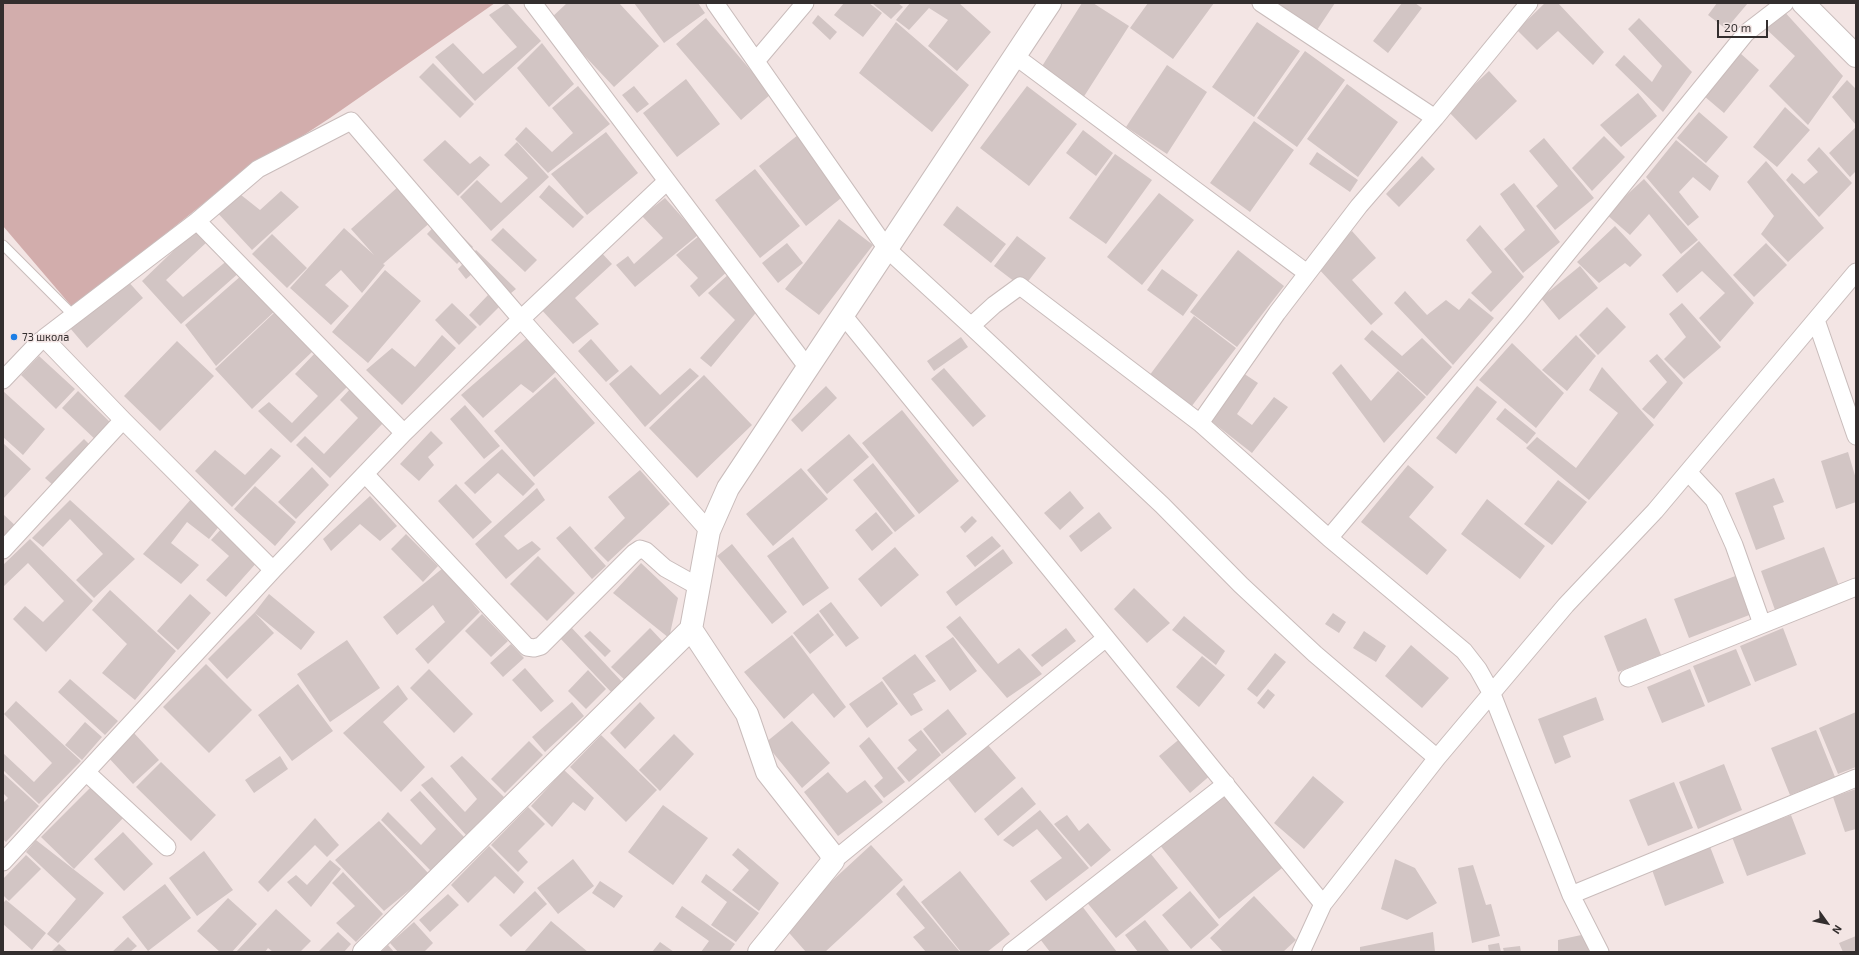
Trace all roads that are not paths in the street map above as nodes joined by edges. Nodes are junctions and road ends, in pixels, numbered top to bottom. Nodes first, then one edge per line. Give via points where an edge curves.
1 (533, 3) edge
2 (715, 3) edge
3 (805, 3) edge
4 (1050, 3) edge
5 (1261, 3) edge
6 (1529, 3) edge
7 (1785, 3) edge
8 (1803, 3) edge
9 (1014, 56) junction
10 (1856, 56) edge
11 (756, 61) junction
12 (1435, 118) junction
13 (667, 181) junction
14 (197, 221) junction
15 (3, 245) edge
16 (887, 249) junction
17 (1856, 272) edge
18 (1308, 273) junction
19 (843, 315) junction
20 (74, 316) junction
21 (522, 319) junction
22 (1816, 320) junction
23 (971, 326) junction
24 (42, 340) junction
25 (808, 368) junction
26 (3, 380) edge
27 (124, 420) junction
28 (1200, 423) junction
29 (404, 433) junction
30 (1856, 436) edge
31 (1688, 472) junction
32 (365, 474) junction
33 (709, 531) junction
34 (1329, 538) junction
35 (3, 550) edge
36 (273, 570) junction
37 (699, 587) junction
38 (1856, 587) edge
39 (1762, 624) junction
40 (691, 629) junction
41 (1106, 638) junction
42 (1628, 678) dead end
43 (1492, 694) junction
44 (1436, 758) junction
45 (86, 772) junction
46 (1856, 778) edge
47 (1226, 784) junction
48 (167, 847) dead end
49 (833, 861) junction
50 (3, 862) edge
51 (1571, 894) junction
52 (1323, 904) junction
53 (364, 952) edge
54 (759, 952) edge
55 (1011, 952) edge
56 (1301, 952) edge
57 (1600, 952) edge

1 - 13 street
2 - 11 street
3 - 11 street
4 - 9 street
5 - 12 street
6 - 12 street
7 - 34 street via 1746,33 1518,314
8 - 10 street
9 - 16 street
9 - 18 street
11 - 16 street
12 - 18 street via 1359,206
13 - 21 street
13 - 25 street
14 - 20 street
14 - 21 street via 258,169 351,121
14 - 29 street
15 - 20 lane
16 - 19 street
16 - 23 street
17 - 22 street
18 - 28 street
19 - 25 street
19 - 41 street
20 - 24 street
21 - 29 street
21 - 33 street
22 - 30 street
22 - 31 street
23 - 28 street via 1020,286
23 - 44 street via 1162,505 1241,585 1315,654
24 - 26 street
24 - 27 street
25 - 33 street via 728,488
27 - 35 street
27 - 36 street
28 - 34 street
29 - 32 street
31 - 39 street via 1714,500 1734,545
31 - 43 street via 1655,511 1566,605
32 - 36 street
32 - 37 street via 527,647 541,646 634,553 640,550 646,551 665,568
33 - 37 street
34 - 43 street via 1464,651
36 - 45 street
37 - 40 street
38 - 39 street
39 - 42 street
40 - 49 street via 748,714 767,772 830,852
40 - 53 street
41 - 47 street
41 - 49 street
43 - 44 street
43 - 51 street
44 - 52 street
45 - 48 street
45 - 50 street
46 - 51 street
47 - 52 street
47 - 55 street
49 - 54 street
51 - 57 street
52 - 56 street

